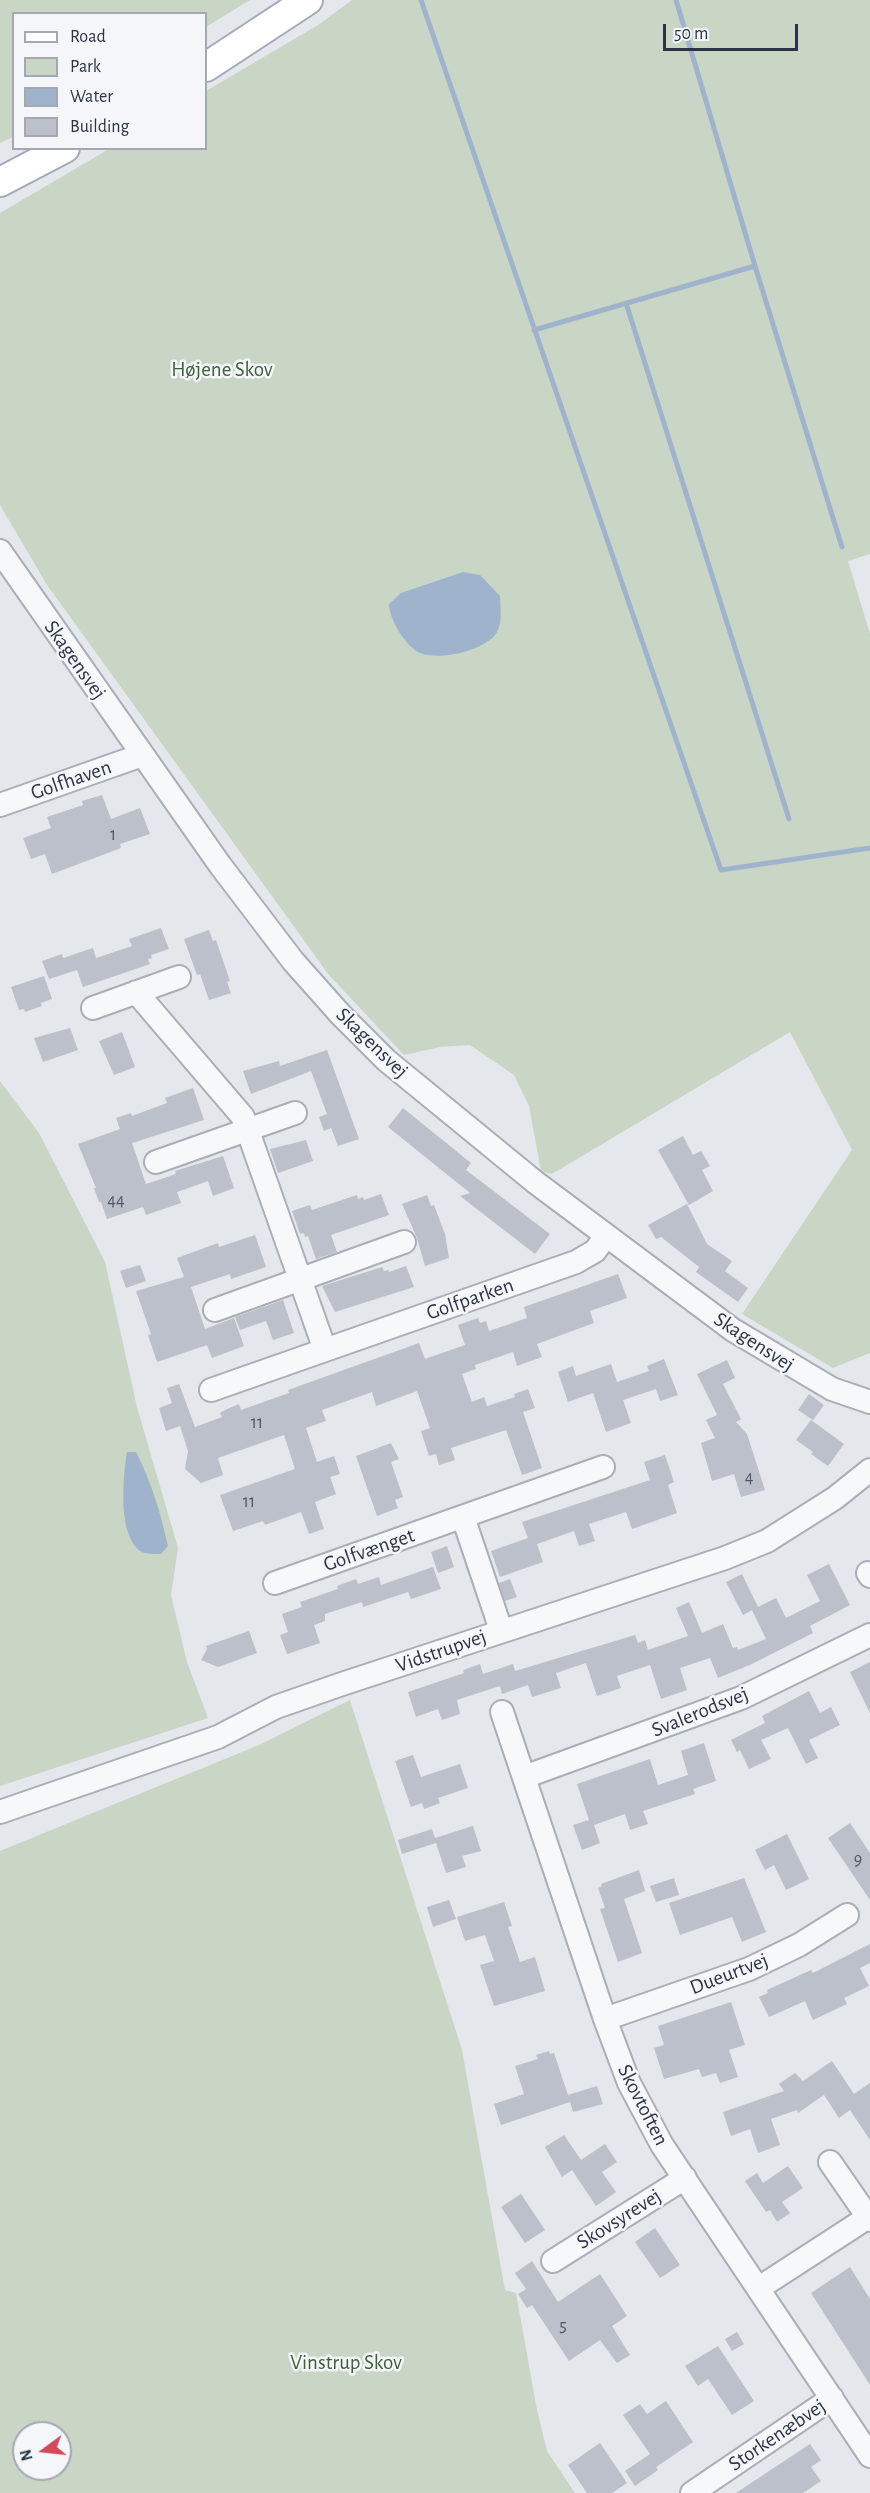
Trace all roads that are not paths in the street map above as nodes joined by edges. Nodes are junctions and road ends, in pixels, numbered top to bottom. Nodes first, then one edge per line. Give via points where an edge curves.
1 (308, 0) edge
2 (207, 66) edge
3 (61, 150) edge
4 (0, 183) edge
5 (0, 551) edge
6 (142, 755) junction
7 (0, 806) edge
8 (179, 977) dead end
9 (136, 992) junction
10 (93, 1008) dead end
11 (295, 1113) dead end
12 (248, 1130) junction
13 (156, 1162) dead end
14 (606, 1236) junction
15 (404, 1242) dead end
16 (299, 1280) junction
17 (215, 1310) dead end
18 (325, 1350) junction
19 (211, 1390) dead end
20 (870, 1402) edge
21 (603, 1467) dead end
22 (870, 1470) edge
23 (463, 1517) junction
24 (275, 1583) dead end
25 (501, 1630) junction
26 (870, 1635) edge
27 (502, 1712) dead end
28 (524, 1777) junction
29 (0, 1812) edge
30 (847, 1915) dead end
31 (605, 2019) junction
32 (830, 2162) dead end
33 (685, 2178) junction
34 (869, 2218) edge
35 (553, 2261) dead end
36 (759, 2288) junction
37 (832, 2398) junction
38 (870, 2456) edge
39 (692, 2493) edge

1 - 2 main road
3 - 4 main road
5 - 6 street, Skagensvej
6 - 7 street, Golfhaven
6 - 14 street, Skagensvej via 293,961 340,1015 386,1060
8 - 9 street
9 - 10 street
9 - 12 street via 243,1117
11 - 12 street
12 - 13 street
12 - 16 street
14 - 18 street, Golfparken via 588,1257 576,1262
14 - 20 street, Skagensvej via 726,1324 802,1373
15 - 16 street
16 - 17 street
16 - 18 street
18 - 19 street, Golfparken
21 - 23 street, Golfvænget
22 - 25 street, Vidstrupvej via 835,1498 767,1541
23 - 24 street, Golfvænget
23 - 25 street
25 - 29 street, Vidstrupvej via 276,1707 218,1737
26 - 28 street, Svalerodsvej via 741,1698
27 - 28 street, Skovtoften
28 - 31 street, Skovtoften
30 - 31 street, Dueurtvej via 799,1945 749,1969
31 - 33 street, Skovtoften via 629,2083 662,2145
32 - 34 street
33 - 35 street, Skovsyrevej
33 - 36 street, Skovtoften
34 - 36 street
36 - 37 street, Skovtoften
37 - 38 street, Skovtoften
37 - 39 street, Storkenæbvej

